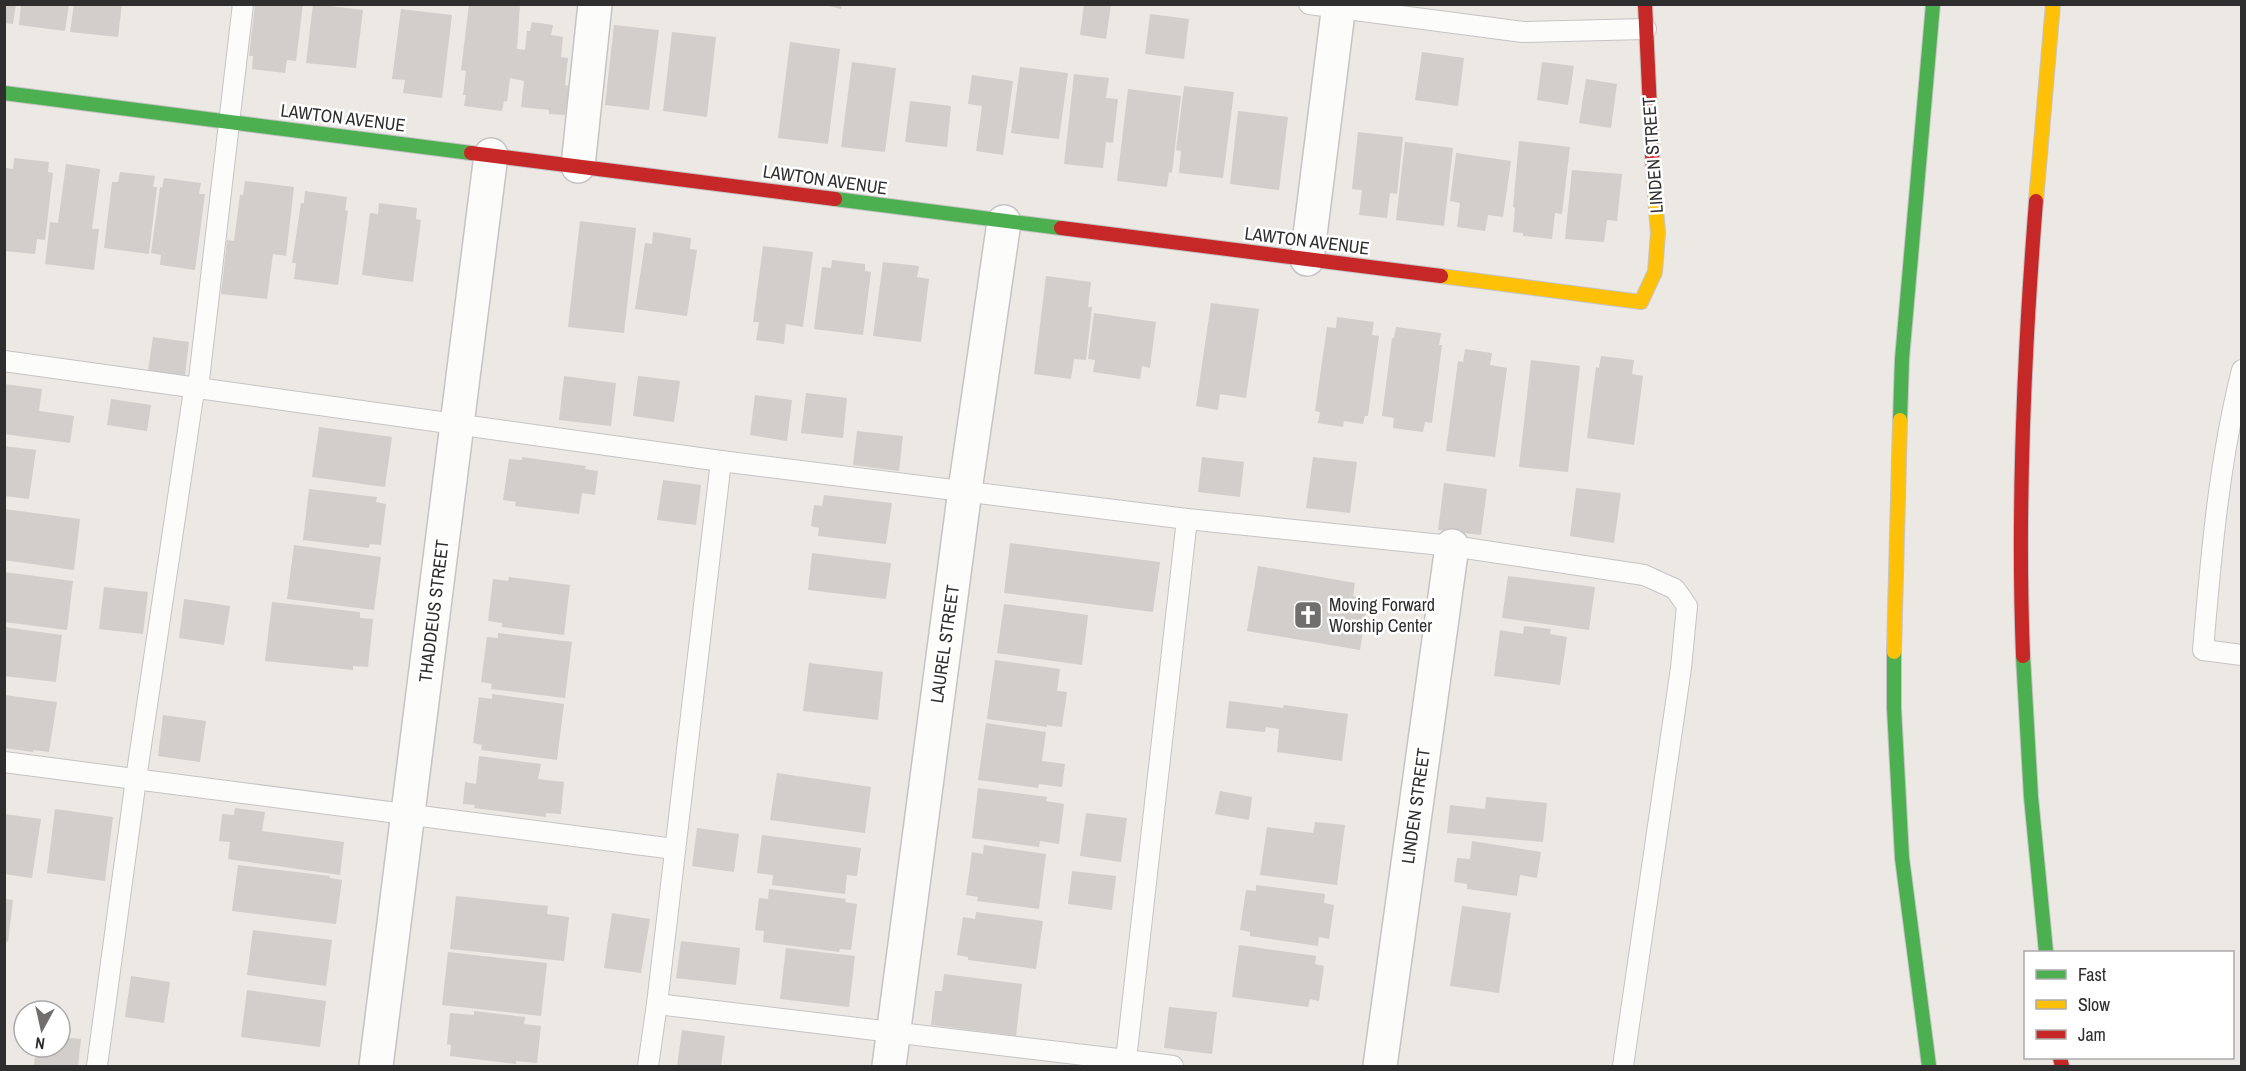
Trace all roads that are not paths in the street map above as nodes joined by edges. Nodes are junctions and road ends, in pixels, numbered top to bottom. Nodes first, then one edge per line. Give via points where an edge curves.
1 (243, 4) edge
2 (595, 4) edge
3 (1645, 4) edge
4 (1933, 4) edge
5 (2054, 4) edge
6 (1329, 6) edge
7 (1646, 29) junction
8 (4, 93) edge
9 (230, 122) junction
10 (491, 156) junction
11 (578, 166) junction
12 (1004, 222) junction
13 (1307, 259) junction
14 (1641, 302) joint
15 (4, 362) edge
16 (2241, 370) edge
17 (198, 388) junction
18 (458, 423) junction
19 (721, 460) junction
20 (965, 490) junction
21 (1187, 519) junction
22 (1452, 546) junction
23 (2241, 655) edge
24 (4, 762) edge
25 (136, 779) junction
26 (408, 815) junction
27 (674, 849) junction
28 (2046, 951) edge
29 (657, 1004) junction
30 (893, 1032) junction
31 (1126, 1060) junction
32 (97, 1066) edge
33 (376, 1066) edge
34 (648, 1066) edge
35 (889, 1066) edge
36 (1173, 1066) edge
37 (1380, 1066) edge
38 (1623, 1066) edge
39 (1929, 1066) edge

1 - 9 lane
2 - 11 street
3 - 7 main road, LINDEN STREET
4 - 39 main road via 1902,359 1894,708 1902,858
5 - 28 main road via 2029,288 2021,539 2029,772
6 - 7 lane via 1523,32
6 - 13 street
7 - 14 main road, LINDEN STREET via 1658,233 1655,272
8 - 9 main road, LAWTON AVENUE
9 - 10 main road, LAWTON AVENUE
9 - 17 lane
10 - 11 main road, LAWTON AVENUE
10 - 18 street, THADDEUS STREET
11 - 12 main road, LAWTON AVENUE
12 - 13 main road, LAWTON AVENUE
12 - 20 street, LAUREL STREET
13 - 14 main road, LAWTON AVENUE
15 - 17 lane
16 - 23 lane via 2213,535 2203,650
17 - 18 lane
17 - 25 lane via 192,397
18 - 19 lane
18 - 26 street, THADDEUS STREET
19 - 20 lane
19 - 27 lane
20 - 21 lane
20 - 30 street, LAUREL STREET
21 - 22 lane
21 - 31 lane
22 - 37 street, LINDEN STREET
22 - 38 lane via 1644,575 1675,589 1687,606
24 - 25 lane
25 - 26 lane
25 - 32 lane
26 - 27 lane
26 - 33 street, THADDEUS STREET
27 - 29 lane
29 - 30 lane
29 - 34 lane
30 - 31 lane
30 - 35 street, LAUREL STREET
31 - 36 lane

